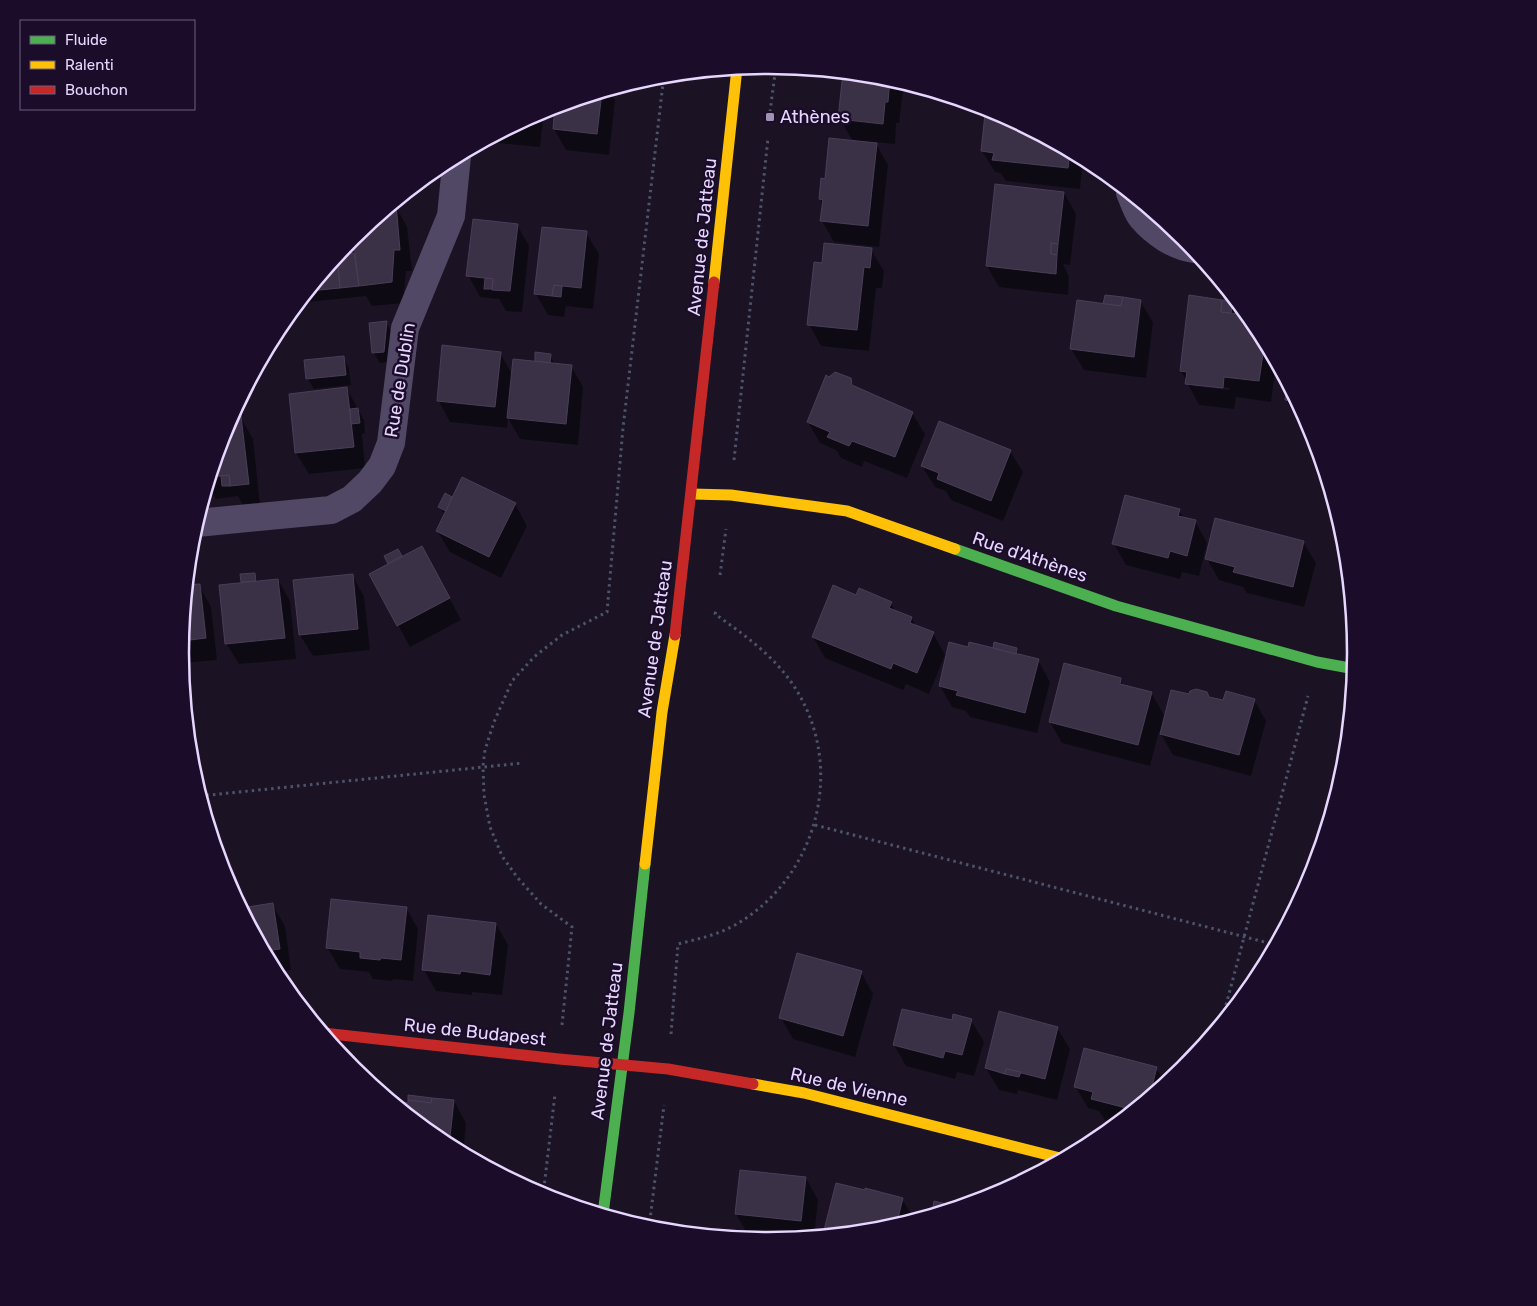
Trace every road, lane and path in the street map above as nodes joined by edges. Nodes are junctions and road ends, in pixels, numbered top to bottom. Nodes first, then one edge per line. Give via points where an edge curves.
1 (775, 74) edge
2 (736, 75) edge
3 (663, 84) edge
4 (770, 117) dead end
5 (768, 137) dead end
6 (455, 166) edge
7 (1136, 205) edge
8 (1180, 245) edge
9 (692, 494) junction
10 (731, 495) junction
11 (204, 522) edge
12 (719, 584) dead end
13 (716, 604) dead end
14 (1317, 662) junction
15 (1348, 668) edge
16 (523, 763) dead end
17 (483, 766) junction
18 (207, 795) edge
19 (815, 825) junction
20 (1244, 936) junction
21 (1270, 943) edge
22 (1225, 1010) edge
23 (332, 1034) edge
24 (559, 1060) junction
25 (623, 1064) junction
26 (668, 1069) junction
27 (1055, 1157) edge
28 (544, 1187) edge
29 (604, 1208) edge
30 (651, 1220) edge

1 - 4 path
2 - 9 street, Avenue de Jatteau
3 - 17 path via 623,428 607,612 562,635 534,657 512,681 491,732
5 - 10 path
6 - 11 street, Rue de Dublin via 451,216 404,328 392,443 382,466 352,499 331,510
7 - 8 street via 1141,216 1161,236
9 - 10 street, Rue d'Athènes
9 - 25 street, Avenue de Jatteau via 674,648 662,712
10 - 12 path
10 - 14 street, Rue d'Athènes via 847,511 1116,606
13 - 19 path via 715,614 774,660 797,691 812,722 821,762
14 - 15 street, Rue d'Athènes
14 - 20 path
16 - 17 path
17 - 18 path
17 - 24 path via 490,827 502,856 541,904 572,927
19 - 20 path
19 - 26 path via 801,857 783,884 760,907 721,931 678,944
20 - 21 path
20 - 22 path
23 - 24 street, Rue de Budapest
24 - 25 street, Rue de Budapest
24 - 28 path
25 - 26 street, Rue de Vienne
25 - 29 street, Avenue de Jatteau
26 - 27 street, Rue de Vienne via 804,1093
26 - 30 path

